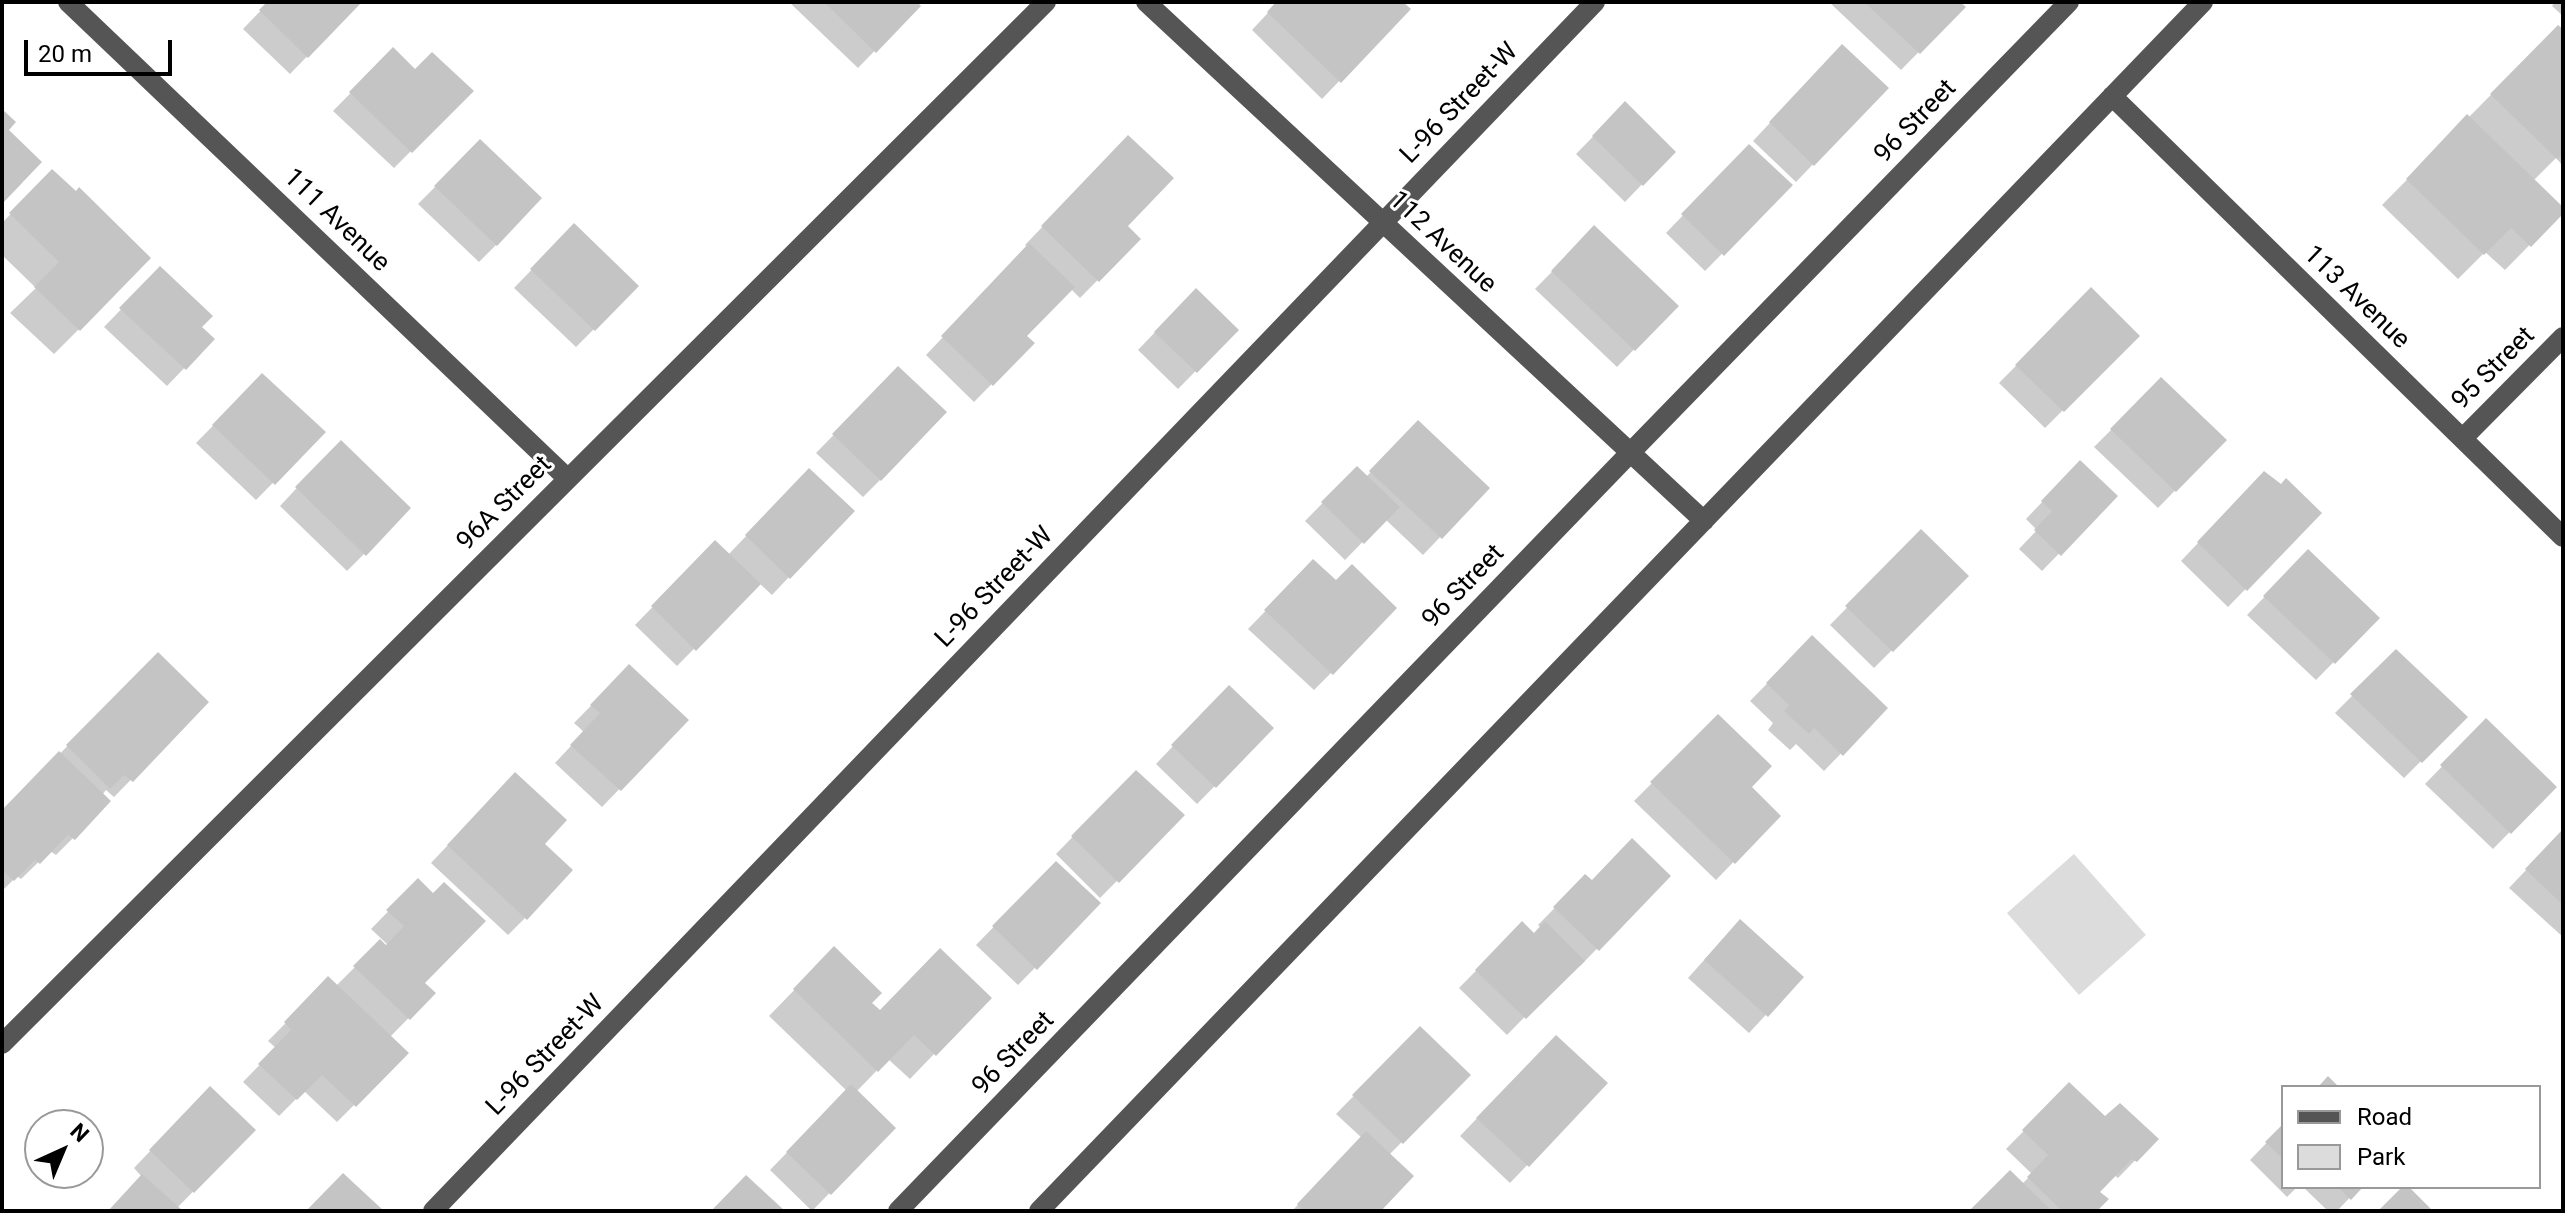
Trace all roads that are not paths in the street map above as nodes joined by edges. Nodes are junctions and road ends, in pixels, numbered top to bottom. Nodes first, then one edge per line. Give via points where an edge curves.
1 (68, 2) edge
2 (1046, 2) edge
3 (1146, 2) edge
4 (1595, 2) edge
5 (2069, 2) edge
6 (2203, 2) edge
7 (2112, 96) junction
8 (1382, 223) junction
9 (2563, 337) edge
10 (2463, 438) junction
11 (1630, 453) junction
12 (567, 478) junction
13 (1704, 521) junction
14 (2563, 537) edge
15 (2, 1044) edge
16 (433, 1211) edge
17 (898, 1211) edge
18 (1039, 1211) edge

1 - 12 street, 111 Avenue
2 - 12 street, 96A Street
3 - 8 street, 112 Avenue
4 - 8 street, L-96 Street-W
5 - 11 street, 96 Street
6 - 7 street
7 - 10 street, 113 Avenue
7 - 13 street
8 - 11 street, 112 Avenue
8 - 16 street, L-96 Street-W
9 - 10 street, 95 Street
10 - 14 street, 113 Avenue
11 - 13 street, 112 Avenue
11 - 17 street, 96 Street
12 - 15 street, 96A Street
13 - 18 street

